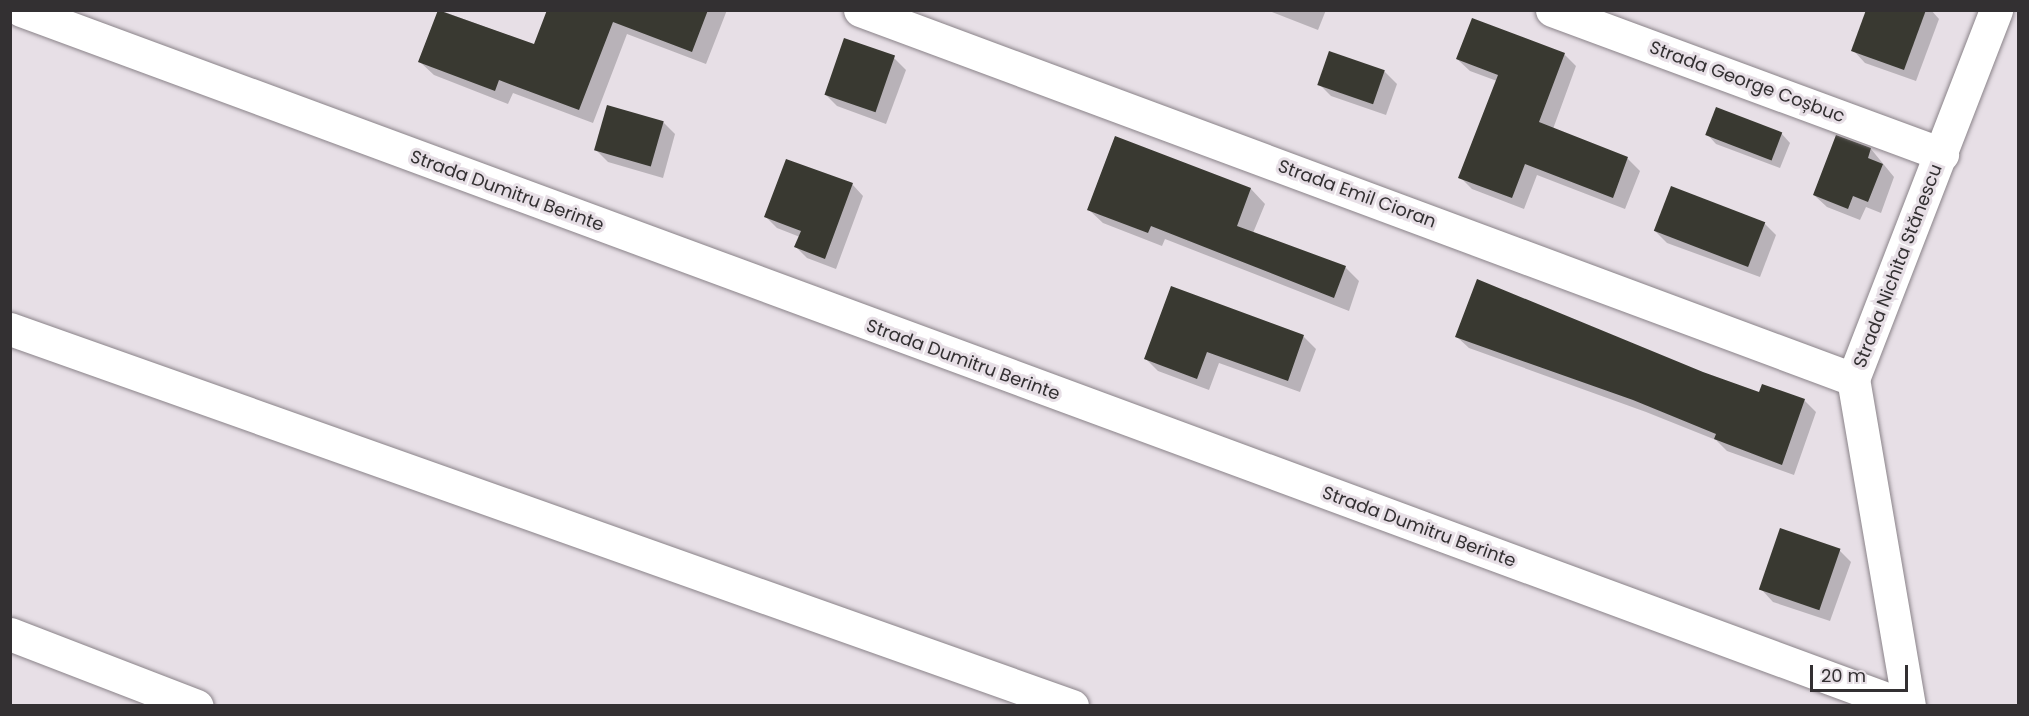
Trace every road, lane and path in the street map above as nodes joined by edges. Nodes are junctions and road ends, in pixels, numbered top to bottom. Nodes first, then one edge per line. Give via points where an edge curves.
1 (21, 10) edge
2 (860, 10) edge
3 (1552, 10) edge
4 (1996, 10) edge
5 (1942, 154) junction
6 (10, 329) edge
7 (1853, 379) junction
8 (10, 634) edge
9 (197, 705) edge
10 (1072, 705) edge
11 (1908, 705) edge

1 - 11 street, Strada Dumitru Berinte
2 - 7 street, Strada Emil Cioran
3 - 5 street, Strada George Coșbuc
4 - 5 street, Strada Nichita Stănescu
5 - 7 street, Strada Nichita Stănescu
6 - 10 street
7 - 11 street, Strada Nichita Stănescu
8 - 9 street

